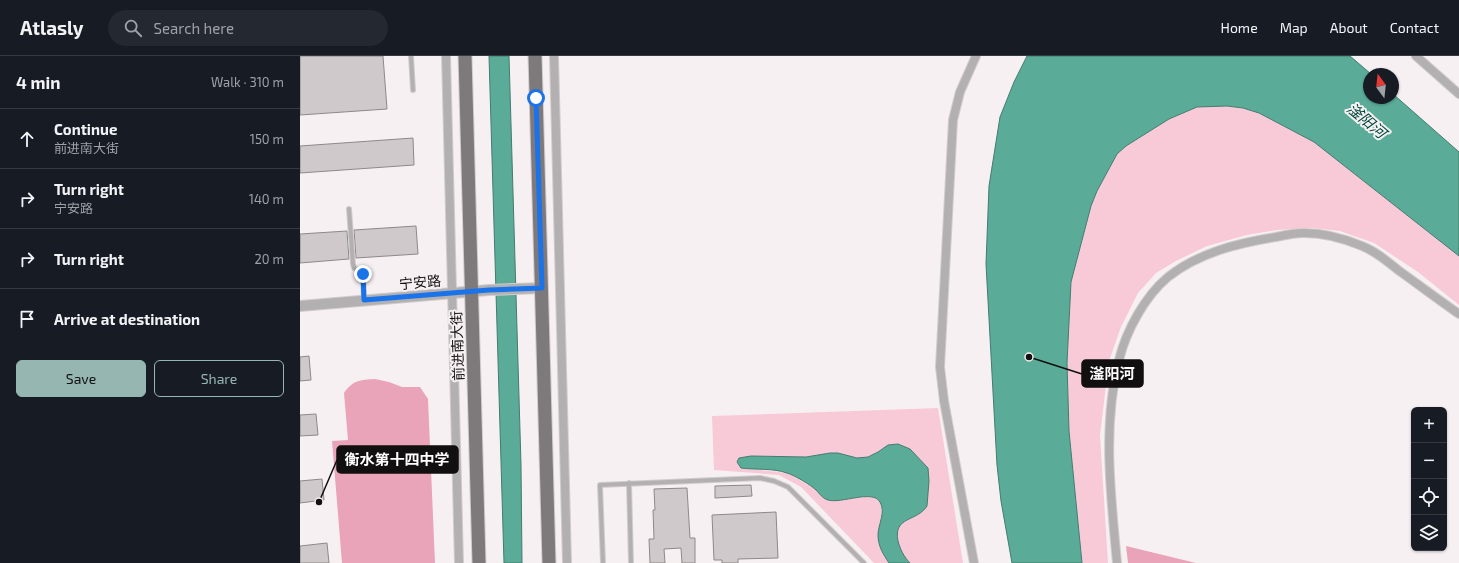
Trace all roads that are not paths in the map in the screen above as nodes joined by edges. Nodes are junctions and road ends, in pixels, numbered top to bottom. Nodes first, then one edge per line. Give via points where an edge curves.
1 (411, 56) edge
2 (446, 56) edge
3 (465, 56) edge
4 (534, 56) edge
5 (554, 56) edge
6 (976, 56) edge
7 (1416, 56) edge
8 (413, 90) dead end
9 (1459, 94) edge
10 (349, 209) dead end
11 (542, 288) junction
12 (471, 291) junction
13 (452, 293) junction
14 (364, 300) junction
15 (300, 306) edge
16 (1459, 314) edge
17 (629, 483) junction
18 (459, 563) edge
19 (479, 563) edge
20 (549, 563) edge
21 (567, 563) edge
22 (603, 563) edge
23 (631, 563) edge
24 (864, 563) edge
25 (974, 563) edge
26 (1117, 563) edge

1 - 8 lane
2 - 13 street
3 - 12 main road, 前进南大街
4 - 11 main road
5 - 21 street
6 - 25 street via 960,92 953,120 940,367
7 - 9 street
10 - 14 lane via 353,264 354,268 363,274
11 - 12 street, 宁安路
11 - 20 main road
12 - 13 street, 宁安路
12 - 19 main road, 前进南大街
13 - 14 street, 宁安路
13 - 18 street
14 - 15 street, 宁安路
16 - 26 street via 1364,246 1324,234 1303,233 1252,241 1192,262 1168,278 1150,297 1129,330 1119,358 1113,389 1110,435 1111,488
17 - 22 lane via 600,484
17 - 23 lane
17 - 24 lane via 760,478 783,484

